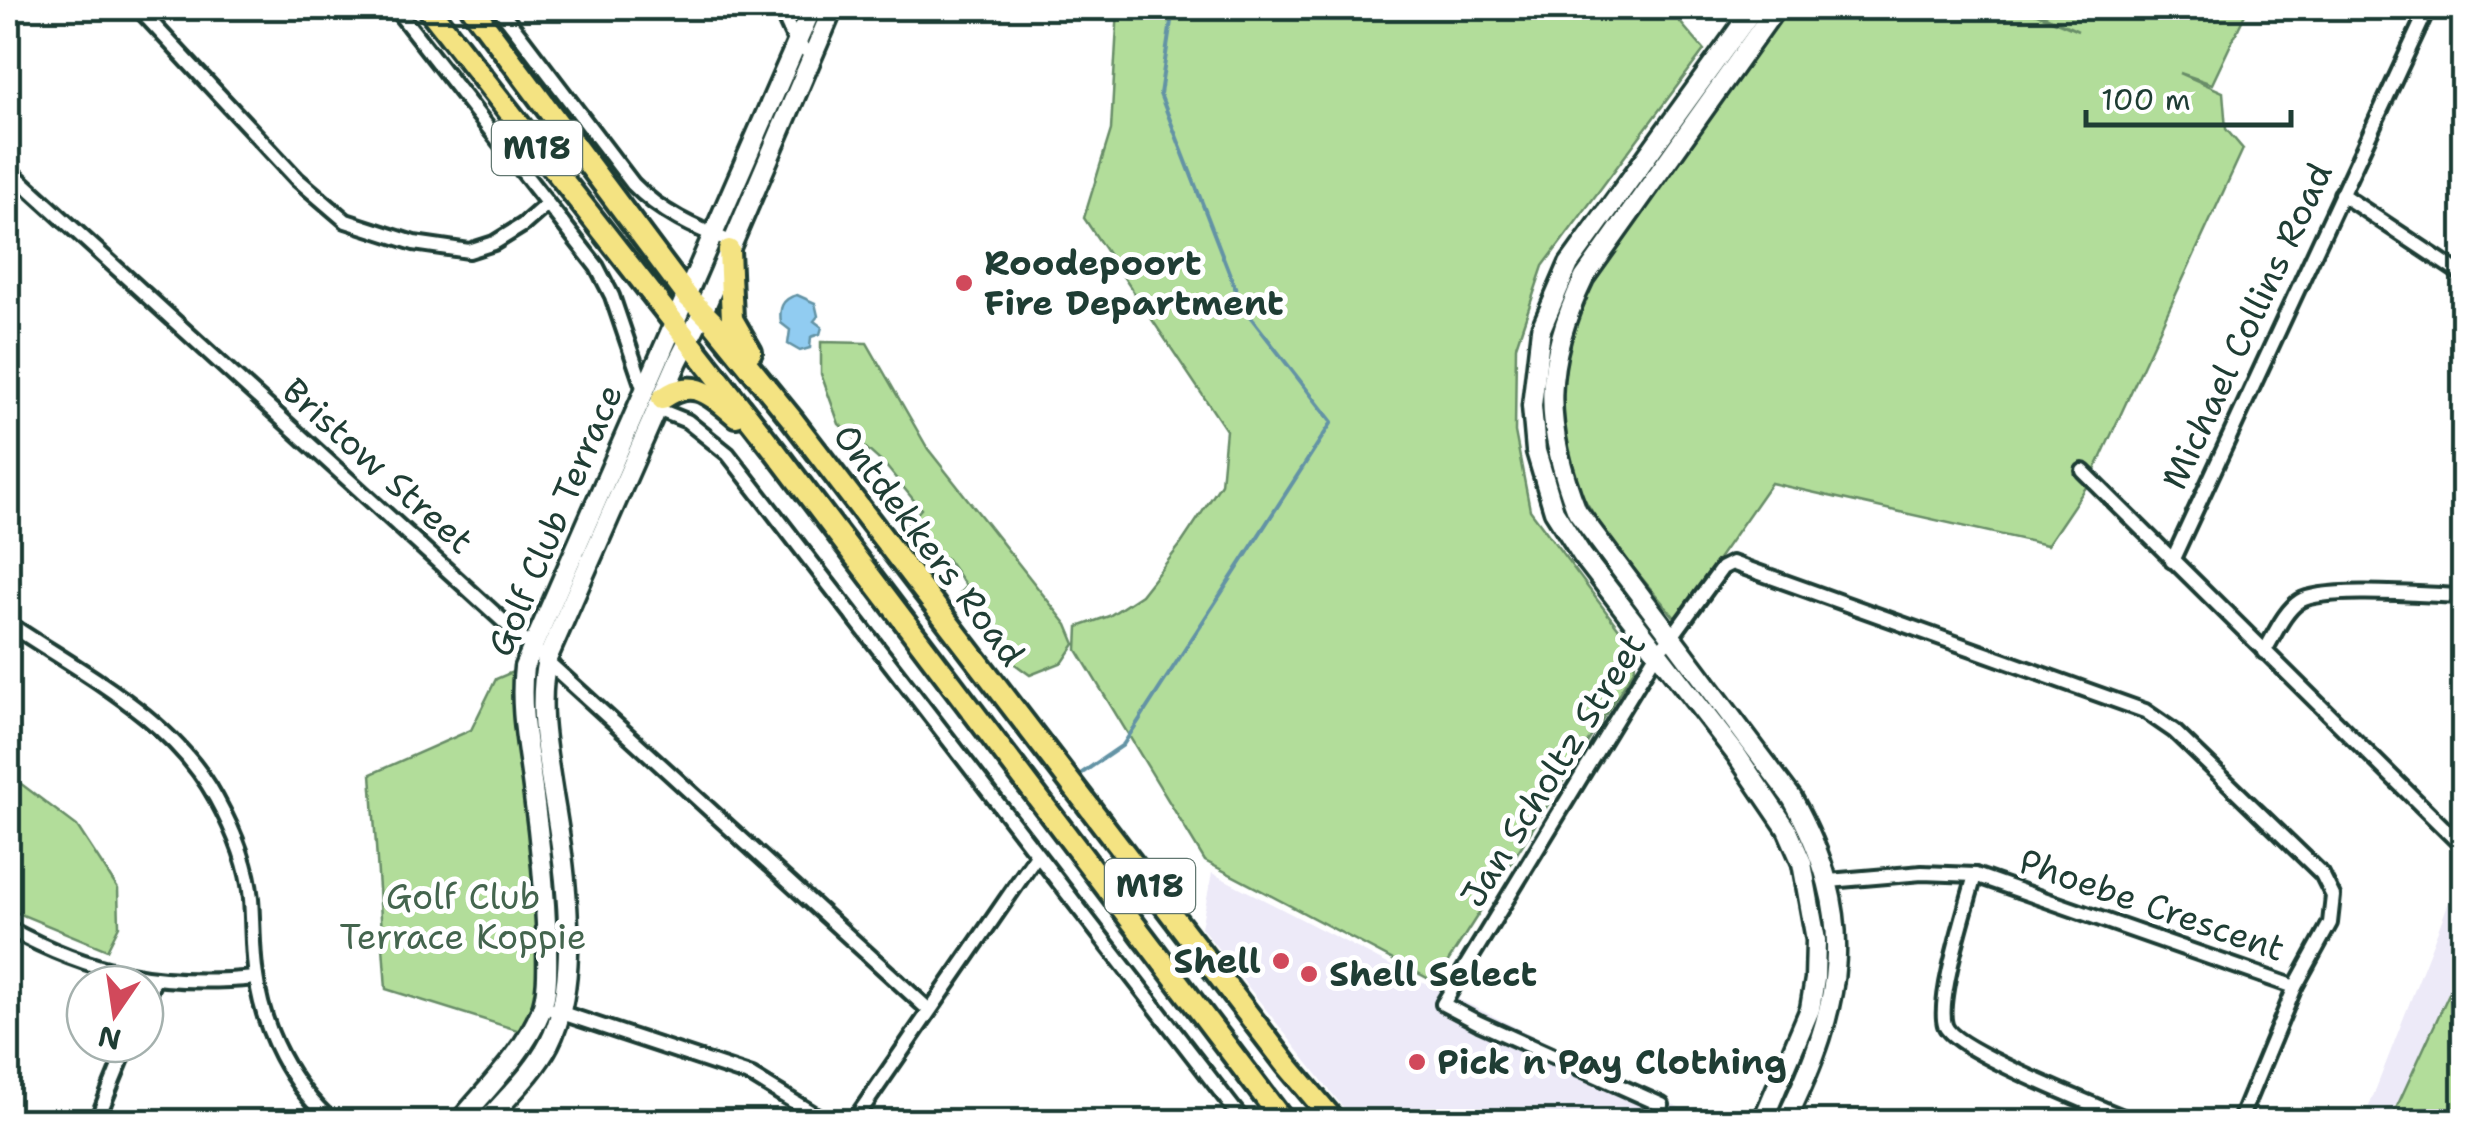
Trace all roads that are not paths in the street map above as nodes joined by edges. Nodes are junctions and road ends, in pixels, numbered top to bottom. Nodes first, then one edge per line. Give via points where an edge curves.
1 (138, 8) edge
2 (395, 8) edge
3 (428, 8) edge
4 (472, 8) edge
5 (499, 8) edge
6 (780, 8) edge
7 (812, 8) edge
8 (833, 8) edge
9 (2428, 8) edge
10 (1765, 10) edge
11 (796, 30) junction
12 (820, 38) junction
13 (813, 56) junction
14 (8, 168) edge
15 (2341, 194) junction
16 (546, 204) junction
17 (724, 242) junction
18 (2464, 276) edge
19 (687, 296) junction
20 (703, 312) junction
21 (675, 324) junction
22 (689, 340) junction
23 (654, 399) junction
24 (791, 418) junction
25 (775, 451) junction
26 (2083, 472) dead end
27 (2172, 561) junction
28 (1719, 572) joint
29 (2464, 596) edge
30 (8, 623) edge
31 (1664, 645) junction
32 (2264, 652) junction
33 (540, 653) junction
34 (2464, 848) edge
35 (1037, 855) junction
36 (1975, 875) junction
37 (1829, 881) junction
38 (8, 928) edge
39 (90, 964) edge
40 (256, 978) junction
41 (165, 980) edge
42 (2294, 987) junction
43 (552, 1010) junction
44 (929, 1010) junction
45 (120, 1064) edge
46 (1662, 1105) dead end
47 (96, 1122) edge
48 (333, 1122) edge
49 (459, 1122) edge
50 (486, 1122) edge
51 (827, 1122) edge
52 (853, 1122) edge
53 (1244, 1122) edge
54 (1284, 1122) edge
55 (1335, 1122) edge
56 (1762, 1122) edge
57 (1785, 1122) edge
58 (2134, 1122) edge
59 (2239, 1122) edge

1 - 16 street via 297,179 346,221 414,243 470,251 494,243
2 - 16 street
3 - 21 main road, Ontdekkers Road / M18
4 - 19 main road, Ontdekkers Road / M18
5 - 17 street via 633,184 662,210
6 - 11 street
7 - 11 main road, Golf Club Terrace
8 - 12 main road, Golf Club Terrace
9 - 15 street, Michael Collins Road
10 - 31 main road via 1569,264 1541,329 1534,367 1536,451 1554,511 1582,555
11 - 12 street
11 - 13 street
11 - 17 main road, Golf Club Terrace
12 - 13 main road, Golf Club Terrace
13 - 17 main road, Golf Club Terrace
14 - 33 street, Bristow Street
15 - 18 street
15 - 27 street, Michael Collins Road
16 - 23 street via 597,267
17 - 19 main road, Golf Club Terrace
17 - 20 main road, Golf Club Terrace
17 - 24 main road via 732,318
19 - 20 main road, Ontdekkers Road / M18
19 - 21 main road, Golf Club Terrace
20 - 22 main road, Golf Club Terrace
20 - 24 main road, Ontdekkers Road / M18
21 - 22 main road, Ontdekkers Road / M18
21 - 23 main road, Golf Club Terrace
22 - 23 main road, Golf Club Terrace
22 - 25 main road, Ontdekkers Road / M18
23 - 25 main road via 690,386 703,390
23 - 33 main road, Golf Club Terrace
23 - 35 street via 728,454
24 - 55 main road, Ontdekkers Road / M18
25 - 54 main road, Ontdekkers Road / M18
26 - 27 street
27 - 32 street
28 - 31 street, Jan Scholtz Street
28 - 42 street, Phoebe Crescent via 1737,563 2160,720 2330,885 2330,923
29 - 32 street via 2309,597 2294,606
30 - 40 street via 138,711 196,767 244,863
31 - 37 main road via 1792,798
31 - 46 street, Jan Scholtz Street via 1443,1004
31 - 56 main road via 1787,829 1810,896 1816,940 1810,1009
32 - 34 street
33 - 43 main road, Golf Club Terrace via 524,667 521,695
33 - 44 street, Bristow Street
35 - 44 street
35 - 53 street
36 - 37 street, Phoebe Crescent via 1922,872
36 - 42 street, Phoebe Crescent
36 - 58 street via 1945,998 1945,1026 1979,1054
37 - 57 main road via 1837,936 1833,998 1814,1062
38 - 39 street
40 - 41 street
40 - 48 street via 289,1071
42 - 59 street
43 - 49 main road, Golf Club Terrace
43 - 50 main road, Golf Club Terrace via 548,1046
43 - 51 street via 752,1076
44 - 52 street
45 - 47 street

